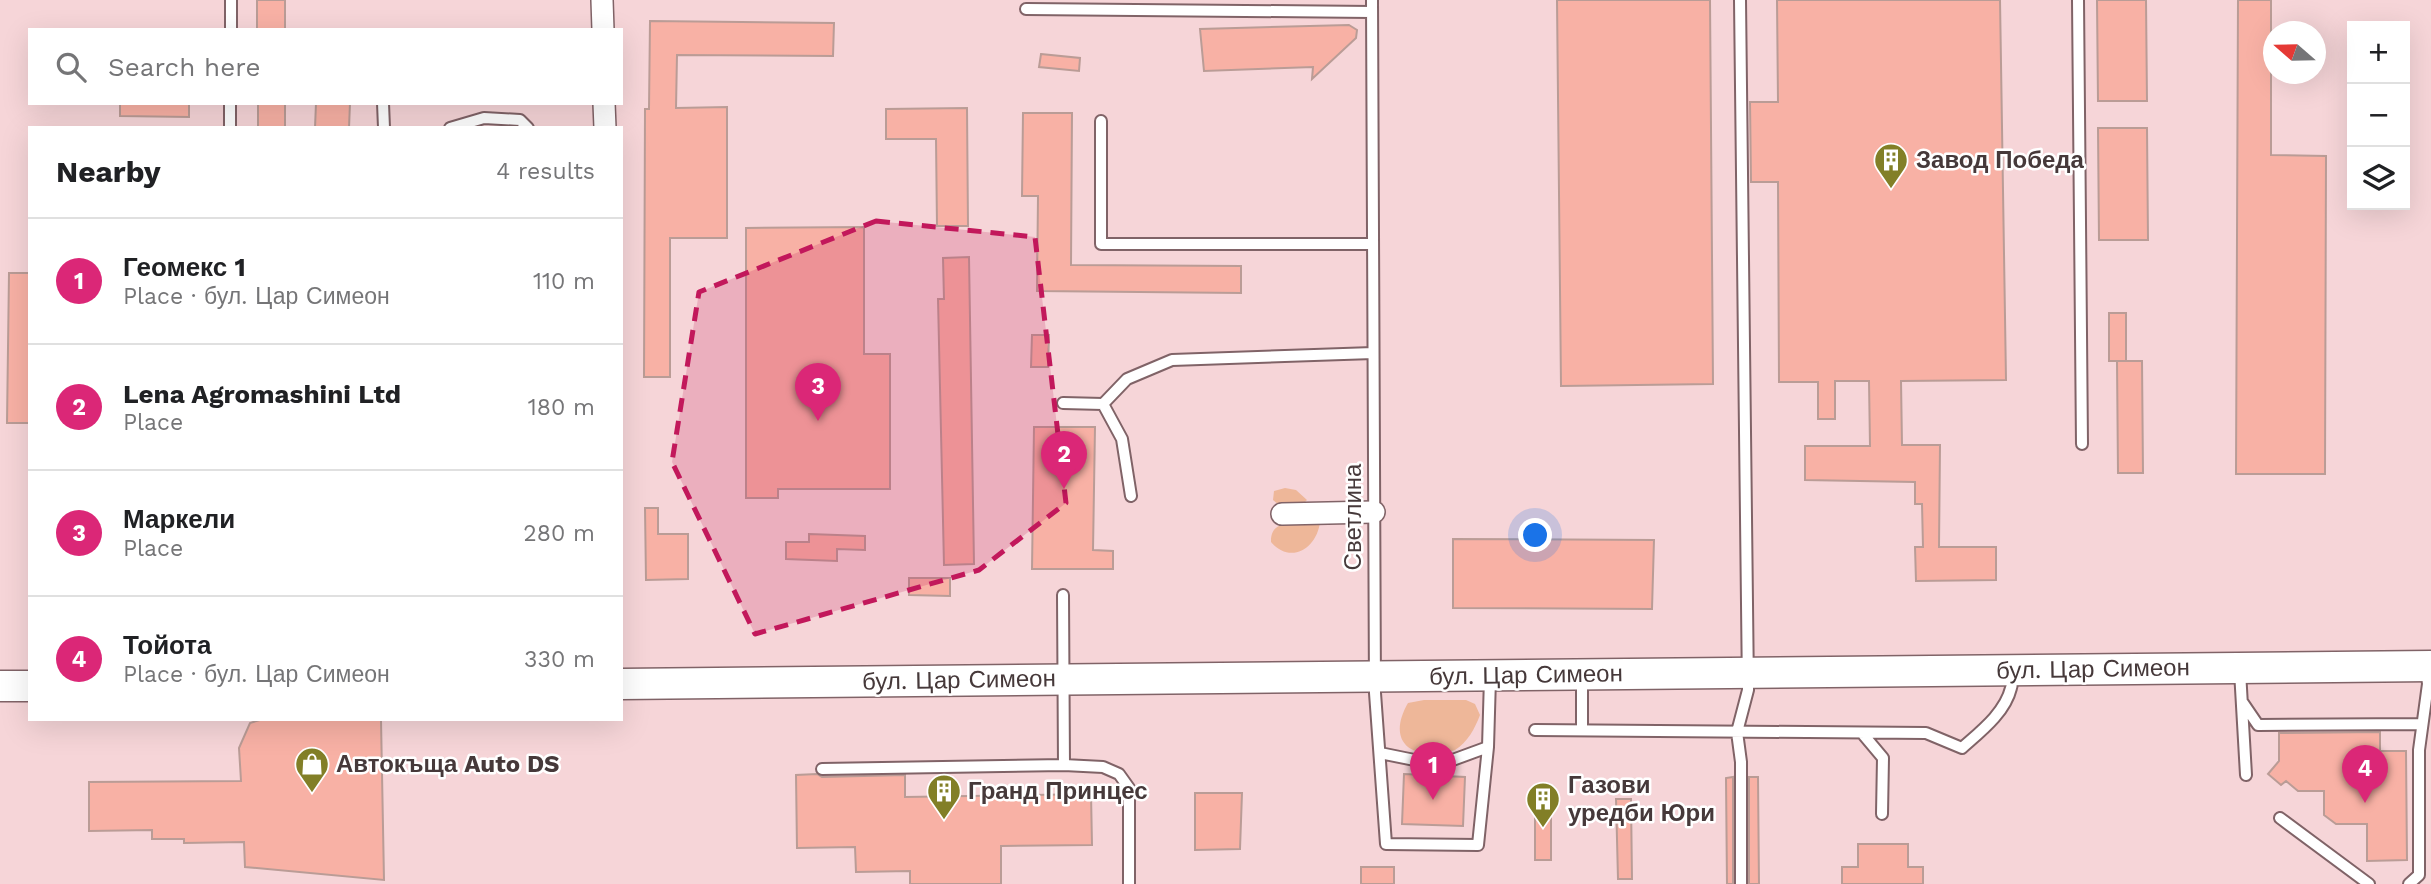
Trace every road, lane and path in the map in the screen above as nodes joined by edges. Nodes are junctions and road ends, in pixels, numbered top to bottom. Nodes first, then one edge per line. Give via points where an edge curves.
1 (231, 0) edge
2 (602, 0) edge
3 (1371, 0) edge
4 (1740, 0) edge
5 (2078, 0) edge
6 (1217, 5) edge
7 (1026, 9) dead end
8 (1372, 12) junction
9 (231, 28) edge
10 (603, 28) edge
11 (230, 105) edge
12 (383, 105) edge
13 (604, 105) edge
14 (1101, 121) dead end
15 (230, 126) edge
16 (384, 126) edge
17 (457, 126) edge
18 (526, 126) edge
19 (605, 126) edge
20 (1373, 244) junction
21 (1373, 353) junction
22 (1063, 403) dead end
23 (1104, 404) junction
24 (2082, 444) dead end
25 (1131, 496) dead end
26 (1374, 512) junction
27 (1282, 514) dead end
28 (1063, 594) dead end
29 (2429, 666) edge
30 (2240, 668) junction
31 (2011, 670) junction
32 (1748, 673) junction
33 (1582, 674) junction
34 (1490, 675) junction
35 (1374, 676) junction
36 (1065, 679) junction
37 (623, 684) edge
38 (0, 686) edge
39 (28, 686) edge
40 (2243, 703) junction
41 (2422, 724) junction
42 (1535, 730) dead end
43 (1583, 730) junction
44 (1737, 732) junction
45 (1862, 733) junction
46 (1488, 747) junction
47 (1380, 753) junction
48 (1064, 765) junction
49 (822, 769) dead end
50 (2246, 775) dead end
51 (1882, 814) dead end
52 (2280, 818) dead end
53 (1129, 884) edge
54 (1741, 884) edge
55 (2369, 884) edge
56 (2409, 884) edge

1 - 9 lane
2 - 10 street
3 - 8 lane, Светлина
4 - 32 lane
5 - 24 lane
6 - 7 lane
6 - 8 lane
8 - 20 lane, Светлина
11 - 15 lane
12 - 16 lane
13 - 19 street
14 - 20 lane via 1101,244
17 - 18 lane via 484,118 520,120
20 - 21 lane, Светлина
21 - 23 lane via 1172,360 1127,379
21 - 26 lane, Светлина
22 - 23 lane
23 - 25 lane via 1122,439
26 - 27 street
26 - 35 lane, Светлина
28 - 36 lane
29 - 30 main road, бул. Цар Симеон
29 - 41 lane
30 - 31 main road, бул. Цар Симеон
30 - 40 lane
31 - 32 main road, бул. Цар Симеон
31 - 45 lane via 2011,688 2001,708 1962,748 1926,733
32 - 33 main road, бул. Цар Симеон
32 - 44 lane
33 - 34 main road, бул. Цар Симеон
33 - 43 lane
34 - 35 main road, бул. Цар Симеон
34 - 46 lane
35 - 36 main road, бул. Цар Симеон
35 - 47 lane, Светлина
36 - 37 main road, бул. Цар Симеон
36 - 48 lane
38 - 39 main road
40 - 41 lane via 2258,724
40 - 50 lane
41 - 56 lane via 2420,875
42 - 43 lane
43 - 44 lane
44 - 45 lane
44 - 54 lane
45 - 51 lane via 1883,758
46 - 47 lane via 1438,765
46 - 47 lane, Светлина via 1478,845 1386,844
48 - 49 lane
48 - 53 lane via 1103,767 1119,774 1129,788
52 - 55 lane

